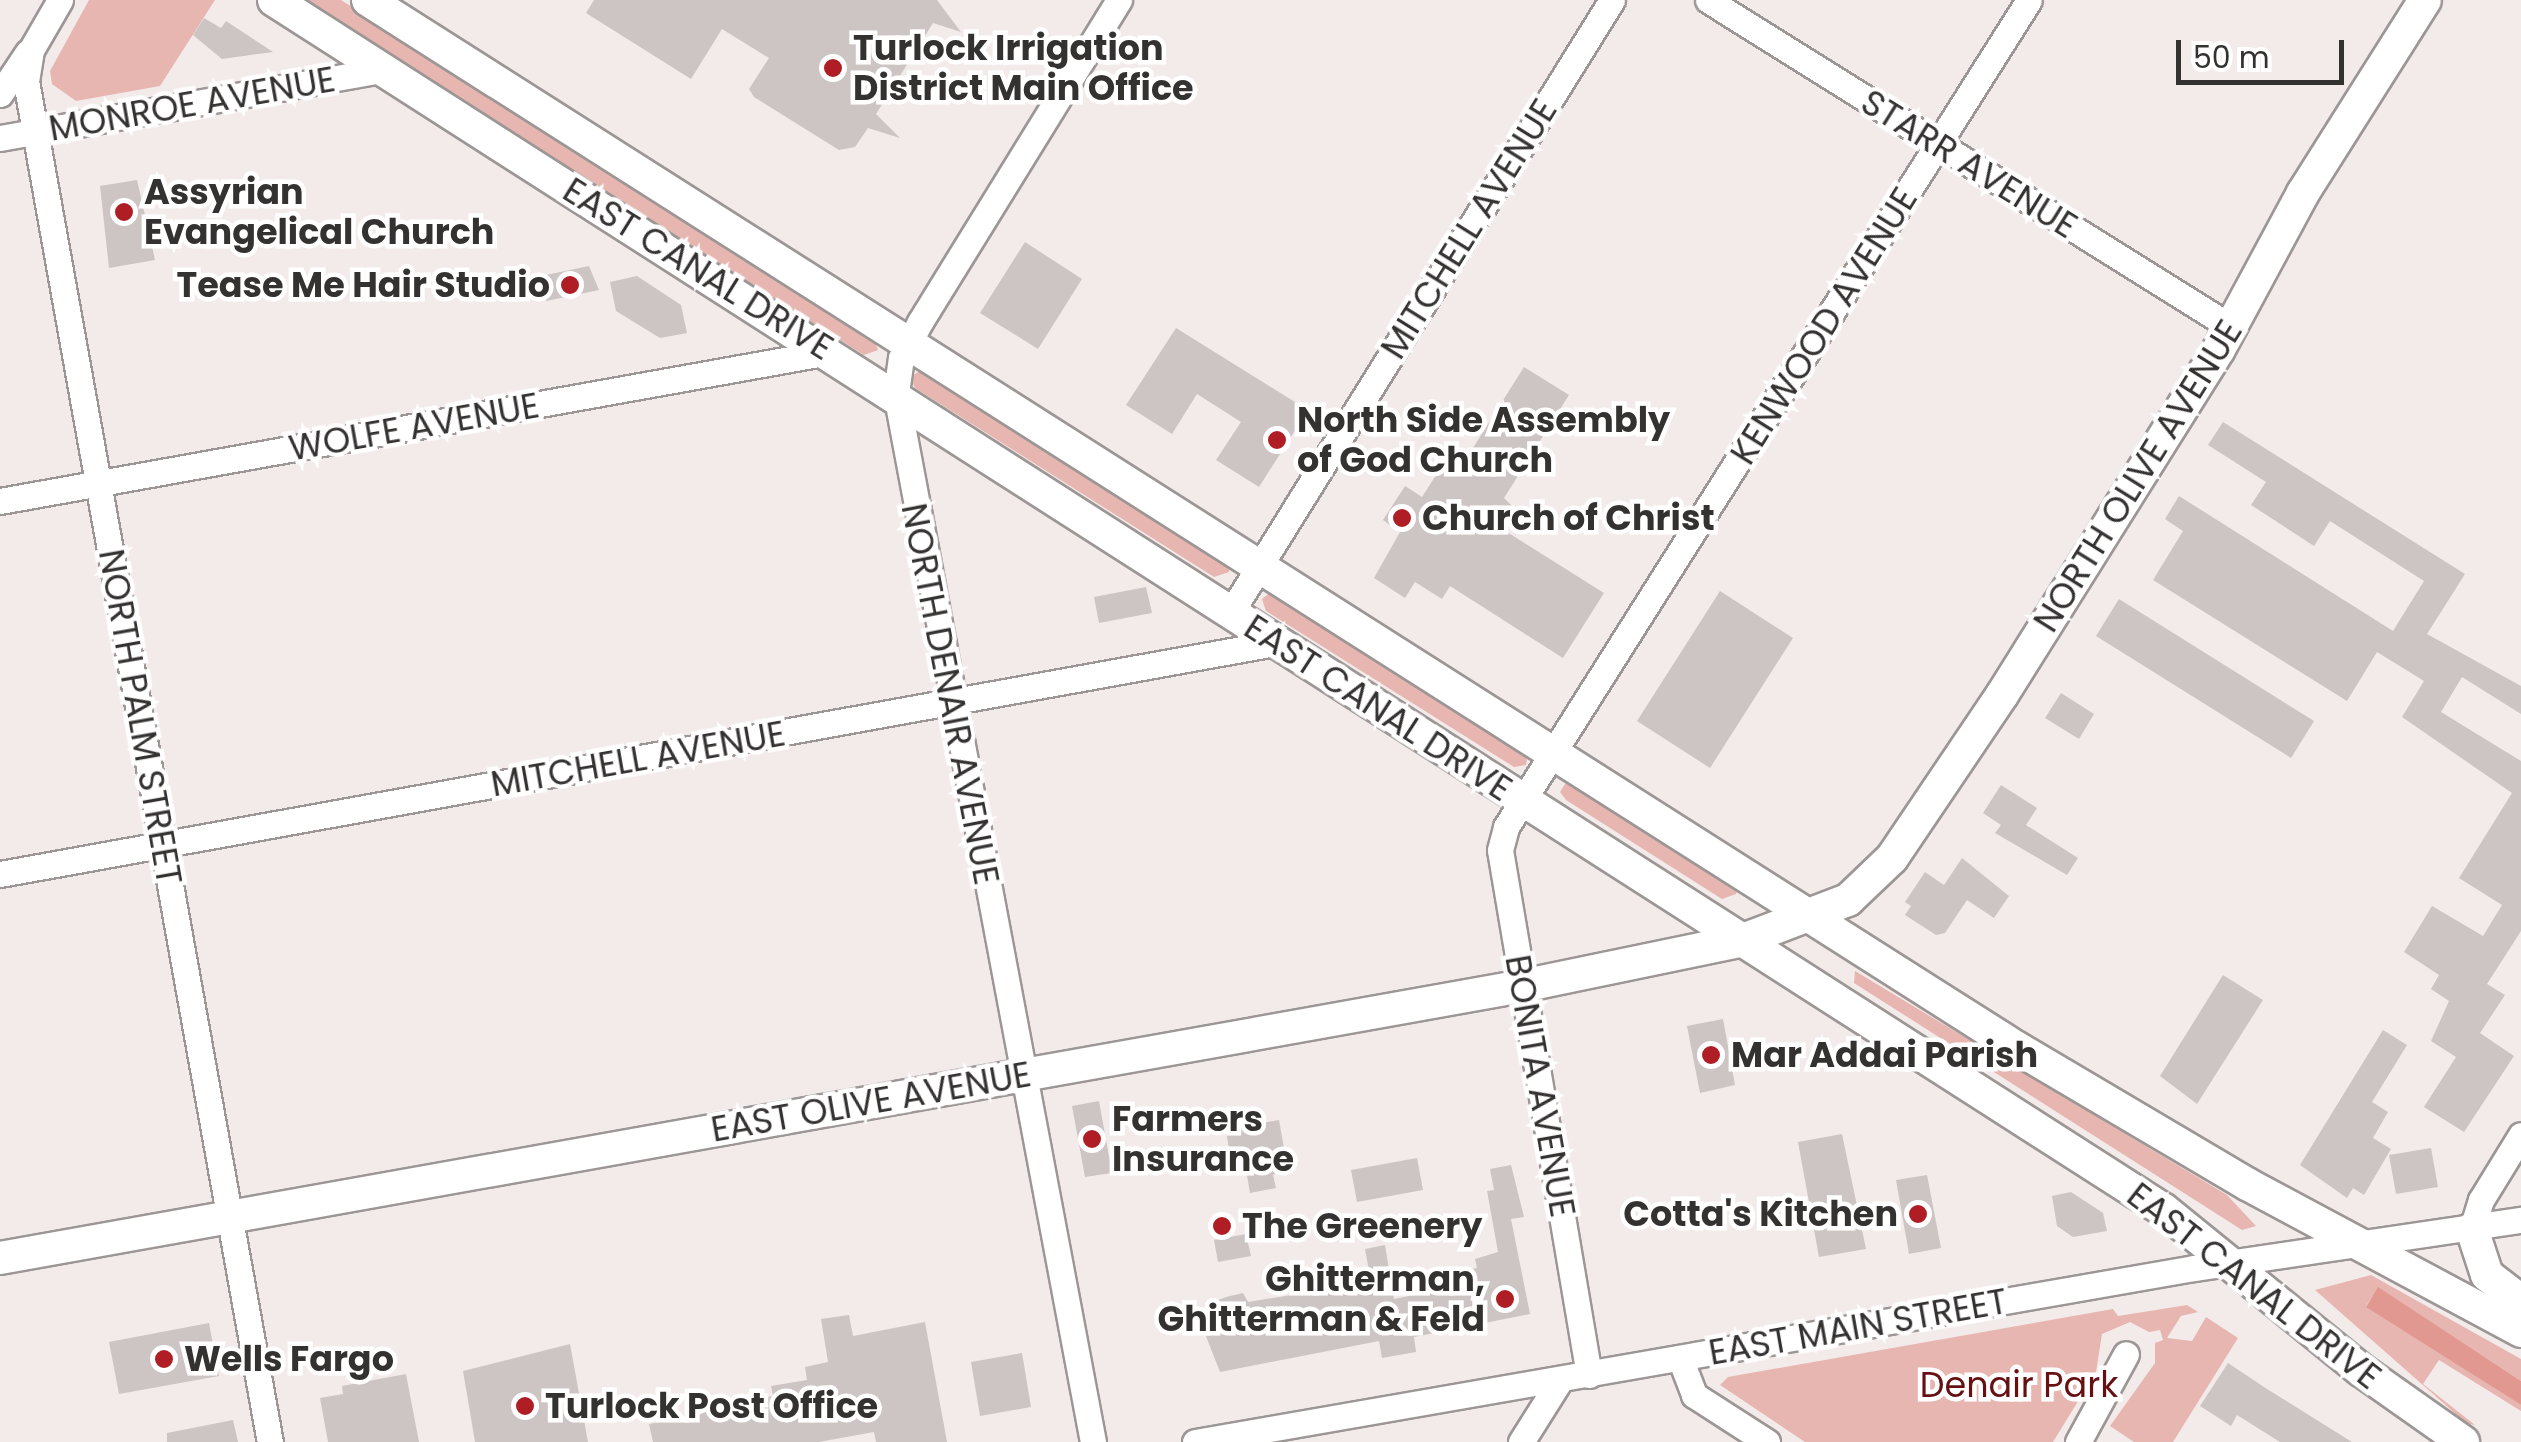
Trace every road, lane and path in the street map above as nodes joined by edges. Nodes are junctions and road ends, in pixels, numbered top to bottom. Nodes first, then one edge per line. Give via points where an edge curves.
1 (60, 0) edge
2 (274, 0) edge
3 (368, 0) edge
4 (1119, 0) edge
5 (1612, 0) edge
6 (1708, 0) edge
7 (2029, 0) edge
8 (2425, 0) edge
9 (34, 44) junction
10 (383, 70) junction
11 (0, 94) edge
12 (36, 132) junction
13 (0, 138) edge
14 (1938, 144) junction
15 (2231, 327) junction
16 (908, 343) junction
17 (828, 352) junction
18 (896, 393) junction
19 (98, 484) junction
20 (0, 502) edge
21 (1260, 566) junction
22 (1232, 612) junction
23 (1275, 643) junction
24 (952, 703) junction
25 (1554, 754) junction
26 (1522, 802) junction
27 (163, 845) junction
28 (0, 874) edge
29 (1810, 916) junction
30 (1740, 941) junction
31 (1522, 986) junction
32 (1025, 1074) junction
33 (2521, 1135) edge
34 (230, 1217) junction
35 (2521, 1220) edge
36 (2472, 1229) junction
37 (2366, 1248) junction
38 (0, 1258) edge
39 (2232, 1264) junction
40 (2521, 1301) edge
41 (2521, 1331) edge
42 (2126, 1354) dead end
43 (1680, 1358) junction
44 (1589, 1375) junction
45 (1560, 1380) junction
46 (270, 1442) edge
47 (1093, 1442) edge
48 (1195, 1442) edge
49 (1522, 1442) edge
50 (1767, 1442) edge
51 (2078, 1442) edge
52 (2464, 1442) edge

1 - 9 street, NORTH PALM STREET
2 - 10 main road, EAST CANAL DRIVE
3 - 16 main road, EAST CANAL DRIVE
4 - 16 street, NORTH DENAIR AVENUE
5 - 21 street, MITCHELL AVENUE
6 - 14 street, STARR AVENUE
7 - 14 street, KENWOOD AVENUE
8 - 15 main road, NORTH OLIVE AVENUE via 2304,193
9 - 11 street
9 - 12 street, NORTH PALM STREET via 26,75
10 - 12 street, MONROE AVENUE
10 - 17 main road, EAST CANAL DRIVE
12 - 13 street, MONROE AVENUE
12 - 19 street, NORTH PALM STREET
14 - 15 street, STARR AVENUE
14 - 25 street, KENWOOD AVENUE
15 - 29 main road, NORTH OLIVE AVENUE via 1914,826 1862,891
16 - 18 street, NORTH DENAIR AVENUE
16 - 21 main road, EAST CANAL DRIVE
17 - 18 main road, EAST CANAL DRIVE
17 - 19 street, WOLFE AVENUE
18 - 22 main road, EAST CANAL DRIVE
18 - 24 street, NORTH DENAIR AVENUE
19 - 20 street, WOLFE AVENUE
19 - 27 street, NORTH PALM STREET
21 - 22 street, MITCHELL AVENUE
21 - 25 main road, EAST CANAL DRIVE
22 - 23 main road, EAST CANAL DRIVE
23 - 24 street, MITCHELL AVENUE
23 - 26 main road, EAST CANAL DRIVE
24 - 27 street, MITCHELL AVENUE
24 - 32 street, NORTH DENAIR AVENUE
25 - 26 street, KENWOOD AVENUE
25 - 29 main road, EAST CANAL DRIVE
26 - 30 main road, EAST CANAL DRIVE
26 - 31 street, BONITA AVENUE via 1500,850
27 - 28 street, MITCHELL AVENUE
27 - 34 street, NORTH PALM STREET
29 - 30 main road, NORTH OLIVE AVENUE
29 - 37 main road, EAST CANAL DRIVE via 2017,1048
30 - 31 main road, EAST OLIVE AVENUE
30 - 39 main road, EAST CANAL DRIVE via 2164,1210
31 - 32 main road, EAST OLIVE AVENUE
31 - 44 street, BONITA AVENUE
32 - 34 main road, EAST OLIVE AVENUE
32 - 47 street, NORTH DENAIR AVENUE
33 - 36 street via 2481,1200
34 - 38 main road, EAST OLIVE AVENUE
34 - 46 street, NORTH PALM STREET
35 - 36 street, EAST MAIN STREET
36 - 37 street, EAST MAIN STREET
36 - 40 main road via 2486,1275
37 - 39 street, EAST MAIN STREET
37 - 41 main road, EAST CANAL DRIVE
39 - 43 street, EAST MAIN STREET
39 - 52 main road, EAST CANAL DRIVE via 2372,1378
42 - 51 street
43 - 44 street, EAST MAIN STREET
43 - 50 street via 1694,1396
44 - 45 street, EAST MAIN STREET
45 - 48 street, EAST MAIN STREET
45 - 49 street

